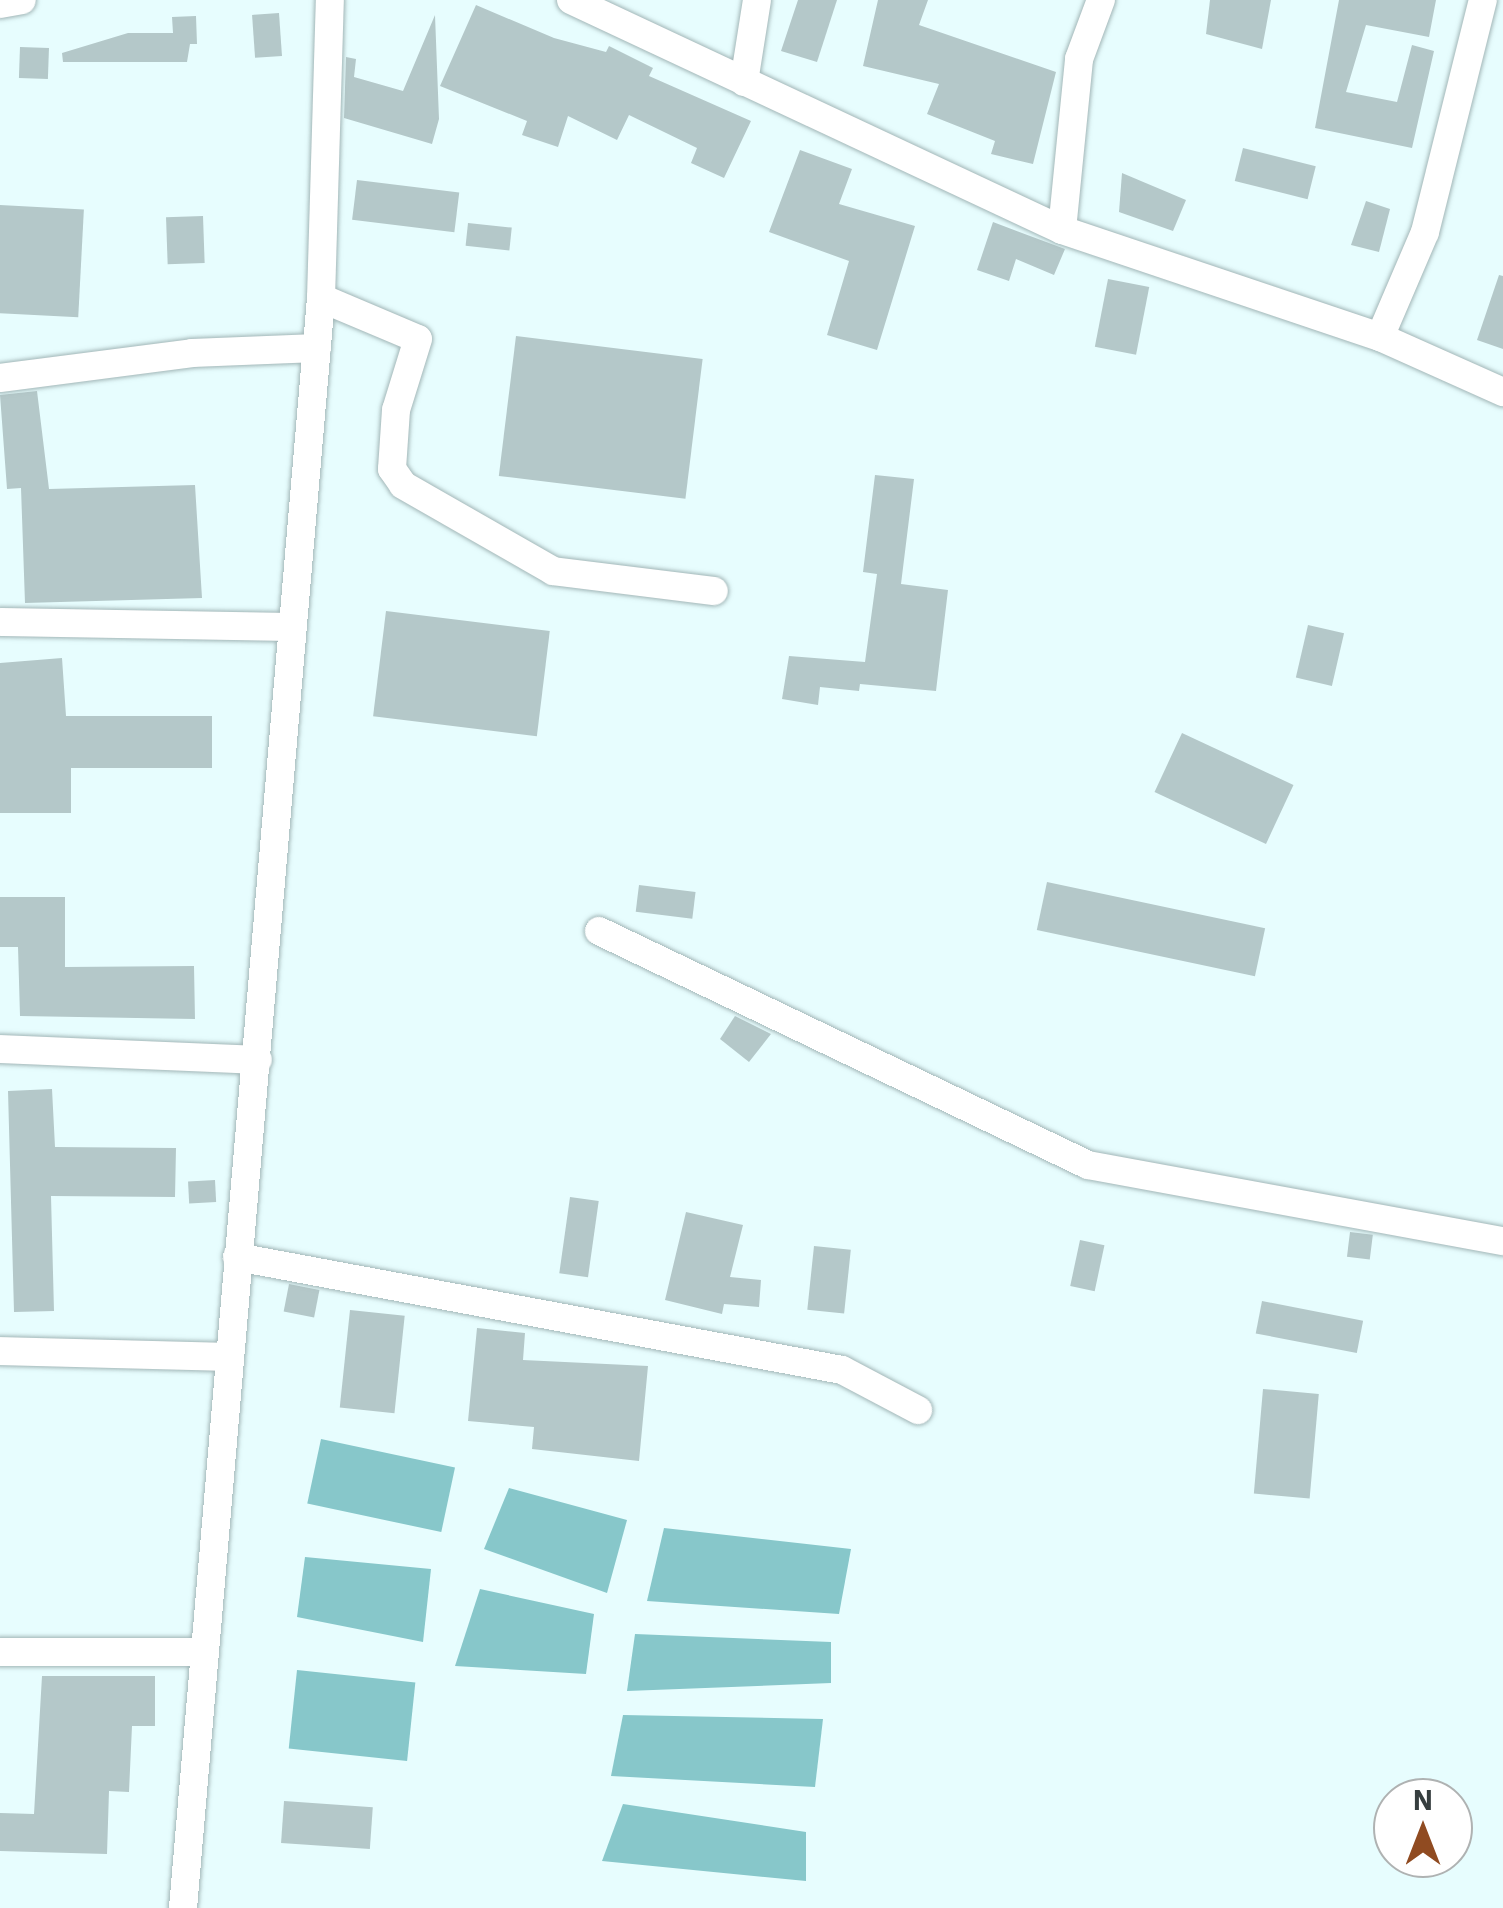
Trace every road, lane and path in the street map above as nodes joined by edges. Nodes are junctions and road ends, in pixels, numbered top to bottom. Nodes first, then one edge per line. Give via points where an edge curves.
1 (22, 0) edge
2 (330, 0) edge
3 (571, 0) edge
4 (758, 0) edge
5 (1101, 0) edge
6 (1483, 0) edge
7 (0, 4) edge
8 (744, 82) junction
9 (1062, 230) junction
10 (321, 298) junction
11 (1380, 338) junction
12 (317, 348) junction
13 (0, 378) edge
14 (1503, 392) edge
15 (714, 591) dead end
16 (0, 622) edge
17 (291, 626) junction
18 (599, 931) dead end
19 (0, 1048) edge
20 (258, 1060) junction
21 (1503, 1241) edge
22 (237, 1257) junction
23 (0, 1352) edge
24 (226, 1357) junction
25 (918, 1410) dead end
26 (0, 1652) edge
27 (200, 1652) junction
28 (183, 1908) edge

1 - 7 street
2 - 10 street
3 - 8 street
4 - 8 street
5 - 9 street via 1079,59
6 - 11 street via 1425,232
8 - 9 street
9 - 11 street
10 - 12 street
10 - 15 street via 418,339 396,410 392,470 403,484 553,571
11 - 14 street
12 - 13 street via 192,352
12 - 17 street
16 - 17 street
17 - 20 street
18 - 21 street via 1088,1165
19 - 20 street
20 - 22 street
22 - 24 street
22 - 25 street via 842,1370
23 - 24 street
24 - 27 street
26 - 27 street
27 - 28 street

